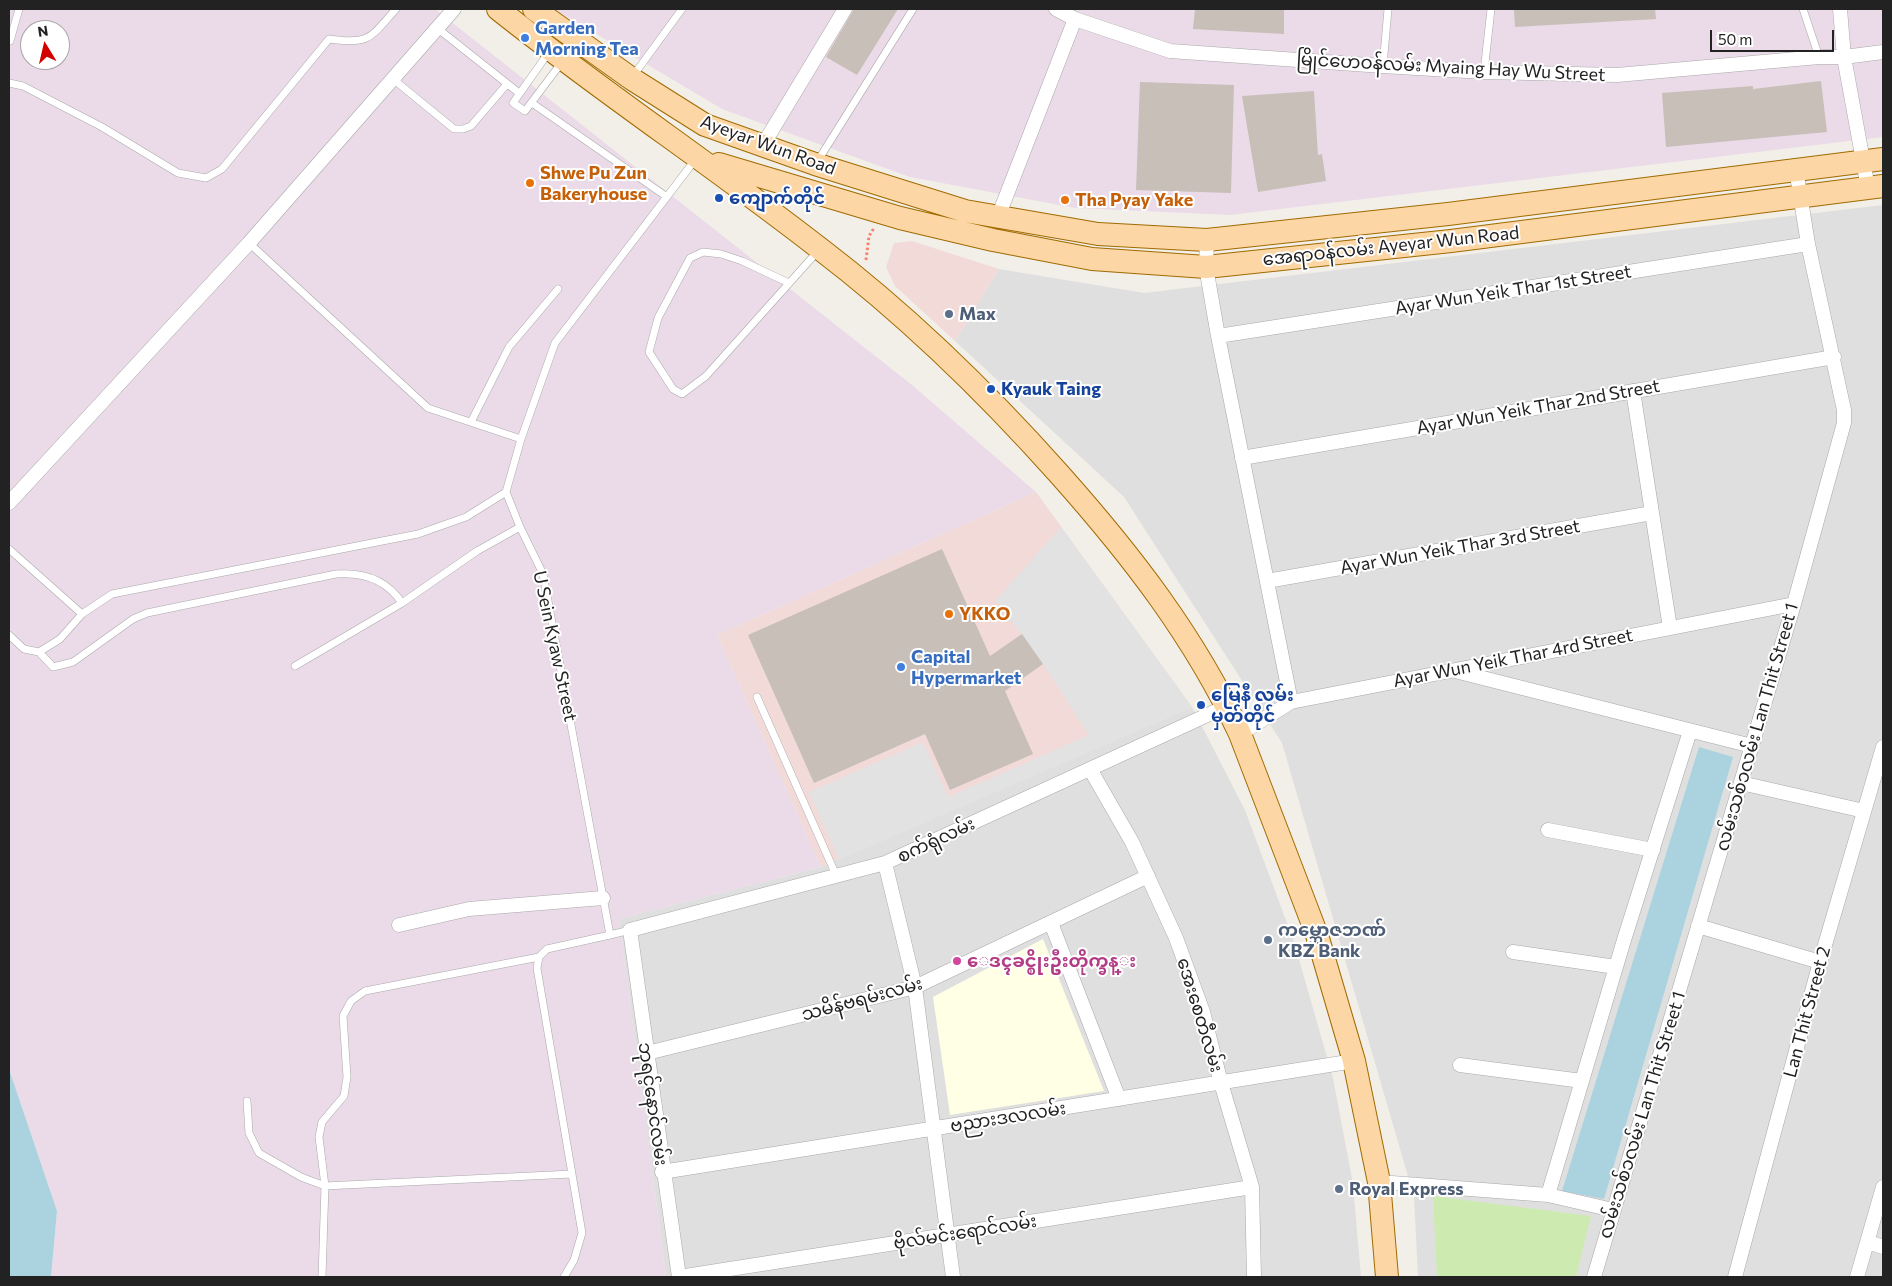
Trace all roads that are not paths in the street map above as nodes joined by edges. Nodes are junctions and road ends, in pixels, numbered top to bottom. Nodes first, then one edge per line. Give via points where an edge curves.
1 (19, 9) edge
2 (396, 9) edge
3 (454, 9) edge
4 (498, 9) edge
5 (682, 9) edge
6 (845, 9) edge
7 (913, 9) edge
8 (1056, 9) edge
9 (1388, 9) edge
10 (1491, 9) edge
11 (1803, 9) edge
12 (1840, 9) edge
13 (546, 13) edge
14 (1075, 19) junction
15 (437, 28) junction
16 (10, 41) edge
17 (550, 49) junction
18 (1883, 52) edge
19 (1819, 57) junction
20 (1844, 57) junction
21 (1383, 66) junction
22 (1484, 72) junction
23 (393, 79) junction
24 (632, 79) junction
25 (9, 83) edge
26 (506, 84) junction
27 (519, 93) junction
28 (532, 103) junction
29 (705, 125) junction
30 (763, 145) junction
31 (692, 153) junction
32 (1874, 160) edge
33 (815, 164) junction
34 (1796, 169) junction
35 (1876, 187) edge
36 (912, 194) joint
37 (1801, 196) junction
38 (667, 197) junction
39 (998, 217) junction
40 (900, 218) joint
41 (1207, 240) junction
42 (250, 243) junction
43 (1808, 244) junction
44 (820, 248) junction
45 (1206, 267) junction
46 (789, 283) junction
47 (558, 289) dead end
48 (1218, 336) junction
49 (1834, 357) junction
50 (1633, 391) junction
51 (471, 422) junction
52 (521, 439) junction
53 (1242, 458) junction
54 (506, 492) junction
55 (9, 503) edge
56 (1652, 513) junction
57 (520, 527) junction
58 (9, 550) edge
59 (1267, 581) junction
60 (402, 603) junction
61 (1794, 604) junction
62 (82, 614) junction
63 (1670, 628) junction
64 (9, 635) edge
65 (39, 652) junction
66 (295, 666) dead end
67 (1449, 670) junction
68 (757, 697) dead end
69 (1291, 702) junction
70 (1227, 706) junction
71 (1690, 731) junction
72 (1240, 734) junction
73 (1752, 746) junction
74 (1883, 747) edge
75 (1090, 769) junction
76 (1741, 783) junction
77 (1864, 811) junction
78 (1548, 830) dead end
79 (1653, 850) junction
80 (885, 864) junction
81 (836, 875) junction
82 (1148, 876) junction
83 (603, 898) junction
84 (1051, 923) junction
85 (399, 925) dead end
86 (1698, 926) junction
87 (630, 930) junction
88 (610, 935) junction
89 (1513, 952) dead end
90 (539, 957) junction
91 (1820, 962) junction
92 (1616, 967) junction
93 (915, 987) junction
94 (647, 1054) junction
95 (1354, 1061) junction
96 (1460, 1065) dead end
97 (1582, 1081) junction
98 (1221, 1083) junction
99 (1119, 1099) junction
100 (247, 1101) dead end
101 (934, 1128) junction
102 (662, 1172) junction
103 (572, 1174) junction
104 (1379, 1182) junction
105 (325, 1186) junction
106 (1252, 1187) junction
107 (1883, 1187) edge
108 (1548, 1195) junction
109 (1613, 1210) junction
110 (948, 1235) junction
111 (1868, 1242) junction
112 (1883, 1247) edge
113 (322, 1277) edge
114 (564, 1277) edge
115 (679, 1277) edge
116 (954, 1277) edge
117 (1254, 1277) edge
118 (1386, 1277) edge
119 (1594, 1277) edge
120 (1735, 1277) edge
121 (1857, 1277) edge

1 - 16 lane
2 - 25 lane via 372,36 353,43 329,39 222,169 206,178 178,173 102,127 23,86
3 - 15 street
4 - 17 main road, Ayeyar Wun Road
5 - 24 lane
6 - 30 street
7 - 33 lane
8 - 14 street, မြိုင်ဟေဝန်လမ်း Myaing Hay Wu Street
9 - 21 lane
10 - 22 lane
11 - 19 lane
12 - 20 street
13 - 17 street
13 - 24 main road, Ayeyar Wun Road
14 - 21 street, မြိုင်ဟေဝန်လမ်း Myaing Hay Wu Street via 1170,51
14 - 39 street
15 - 23 street
15 - 26 lane
17 - 27 lane
17 - 28 lane
17 - 31 main road, Ayeyar Wun Road
18 - 20 street, မြိုင်ဟေဝန်လမ်း Myaing Hay Wu Street
19 - 20 street, မြိုင်ဟေဝန်လမ်း Myaing Hay Wu Street
19 - 22 street, မြိုင်ဟေဝန်လမ်း Myaing Hay Wu Street via 1617,75
20 - 32 street
21 - 22 street, မြိုင်ဟေဝန်လမ်း Myaing Hay Wu Street
23 - 26 lane via 454,129 472,126
23 - 42 street
24 - 29 main road, Ayeyar Wun Road
26 - 27 lane
27 - 28 lane via 513,103 525,112
28 - 38 lane
29 - 30 main road, Ayeyar Wun Road
29 - 31 main road
30 - 33 main road, Ayeyar Wun Road
31 - 38 lane
31 - 40 main road, Ayeyar Wun Road via 745,173
31 - 44 main road
32 - 34 main road, အေရာဝန်လမ်း Ayeyar Wun Road
32 - 35 street
33 - 36 main road, Ayeyar Wun Road
34 - 37 street, လမ်းသစ်၁လမ်း Lan Thit Street 1
34 - 41 main road, အေရာဝန်လမ်း Ayeyar Wun Road via 1448,214
35 - 37 main road, အေရာဝန်လမ်း Ayeyar Wun Road
36 - 39 main road, အေရာဝန်လမ်း Ayeyar Wun Road via 965,211
37 - 43 street, လမ်းသစ်၁လမ်း Lan Thit Street 1
37 - 45 main road, အေရာဝန်လမ်း Ayeyar Wun Road via 1451,241
38 - 52 lane via 555,343
39 - 41 main road, အေရာဝန်လမ်း Ayeyar Wun Road via 1098,234
40 - 45 main road, အေရာဝန်လမ်း Ayeyar Wun Road via 1092,259
41 - 45 street
42 - 51 lane via 428,408
42 - 55 street
43 - 48 street, Ayar Wun Yeik Thar 1st Street
43 - 49 street, လမ်းသစ်၁လမ်း Lan Thit Street 1
44 - 46 lane
44 - 70 main road via 872,290 1002,410 1090,509 1170,611
45 - 48 street
46 - 46 lane via 706,376 682,394 673,389 648,352 658,318 690,258 703,252 721,254
47 - 51 lane via 509,347
48 - 53 street
49 - 50 street, Ayar Wun Yeik Thar 2nd Street
49 - 61 street, လမ်းသစ်၁လမ်း Lan Thit Street 1 via 1844,423
50 - 53 street, Ayar Wun Yeik Thar 2nd Street
50 - 56 street
51 - 52 lane
52 - 54 lane
53 - 59 street
54 - 57 lane, U Sein Kyaw Street
54 - 62 lane via 466,517 418,534 112,594
56 - 59 street, Ayar Wun Yeik Thar 3rd Street
56 - 63 street
57 - 60 lane via 477,551
57 - 83 lane, U Sein Kyaw Street via 543,574
58 - 62 lane
59 - 69 street
60 - 65 lane via 394,590 371,577 351,572 336,574 147,613 133,619 72,662 62,665 53,667
60 - 66 lane
61 - 63 street, Ayar Wun Yeik Thar 4rd Street
61 - 73 street, လမ်းသစ်၁လမ်း Lan Thit Street 1
62 - 65 lane via 60,639
63 - 67 street, Ayar Wun Yeik Thar 4rd Street
64 - 65 lane via 24,649
67 - 69 street, Ayar Wun Yeik Thar 4rd Street
67 - 71 street
68 - 81 lane
69 - 72 street, Ayar Wun Yeik Thar 4rd Street
70 - 72 main road
70 - 75 street, စက်ရုံလမ်း
71 - 73 street
71 - 79 street
72 - 95 main road via 1317,935
73 - 76 street, လမ်းသစ်၁လမ်း Lan Thit Street 1
74 - 77 street, Lan Thit Street 2
75 - 80 street, စက်ရုံလမ်း
75 - 82 street, အေးစေတီလမ်း
76 - 77 street
76 - 86 street, လမ်းသစ်၁လမ်း Lan Thit Street 1
77 - 91 street, Lan Thit Street 2
78 - 79 street
79 - 92 street
80 - 81 street, စက်ရုံလမ်း
80 - 93 street
81 - 87 street, စက်ရုံလမ်း
82 - 84 street, သမိန်ဗရမ်းလမ်း
82 - 98 street, အေးစေတီလမ်း via 1176,938 1203,1012
83 - 85 street via 469,909
83 - 88 lane, U Sein Kyaw Street
84 - 93 street, သမိန်ဗရမ်းလမ်း
84 - 99 street
86 - 91 street
86 - 109 street, လမ်းသစ်၁လမ်း Lan Thit Street 1
87 - 88 lane
87 - 94 street, ဘုရင့်နောင်လမ်း
88 - 90 lane via 547,949
89 - 92 street
90 - 103 lane via 537,968
90 - 105 lane via 365,991 351,1001 343,1016 347,1077 344,1096 322,1122 319,1137
91 - 120 street, Lan Thit Street 2
92 - 97 street
93 - 94 street, သမိန်ဗရမ်းလမ်း
93 - 101 street
94 - 102 street, ဘုရင့်နောင်လမ်း
95 - 98 street, ဗညားဒလလမ်း
95 - 104 main road
96 - 97 street
97 - 108 street
98 - 99 street, ဗညားဒလလမ်း
98 - 106 street, အေးစေတီလမ်း
99 - 101 street, ဗညားဒလလမ်း
100 - 105 lane via 249,1133 259,1153 300,1177
101 - 102 street, ဗညားဒလလမ်း
101 - 110 street
102 - 115 street, ဘုရင့်နောင်လမ်း
103 - 105 lane
103 - 114 lane via 582,1233 574,1260
104 - 108 street
104 - 118 main road
105 - 113 lane
106 - 110 street, ဗိုလ်မင်းရောင်လမ်း
106 - 117 street, အေးစေတီလမ်း
107 - 111 street
108 - 109 street
109 - 119 street, လမ်းသစ်၁လမ်း Lan Thit Street 1
110 - 115 street, ဗိုလ်မင်းရောင်လမ်း
110 - 116 street
111 - 112 street
111 - 121 street

